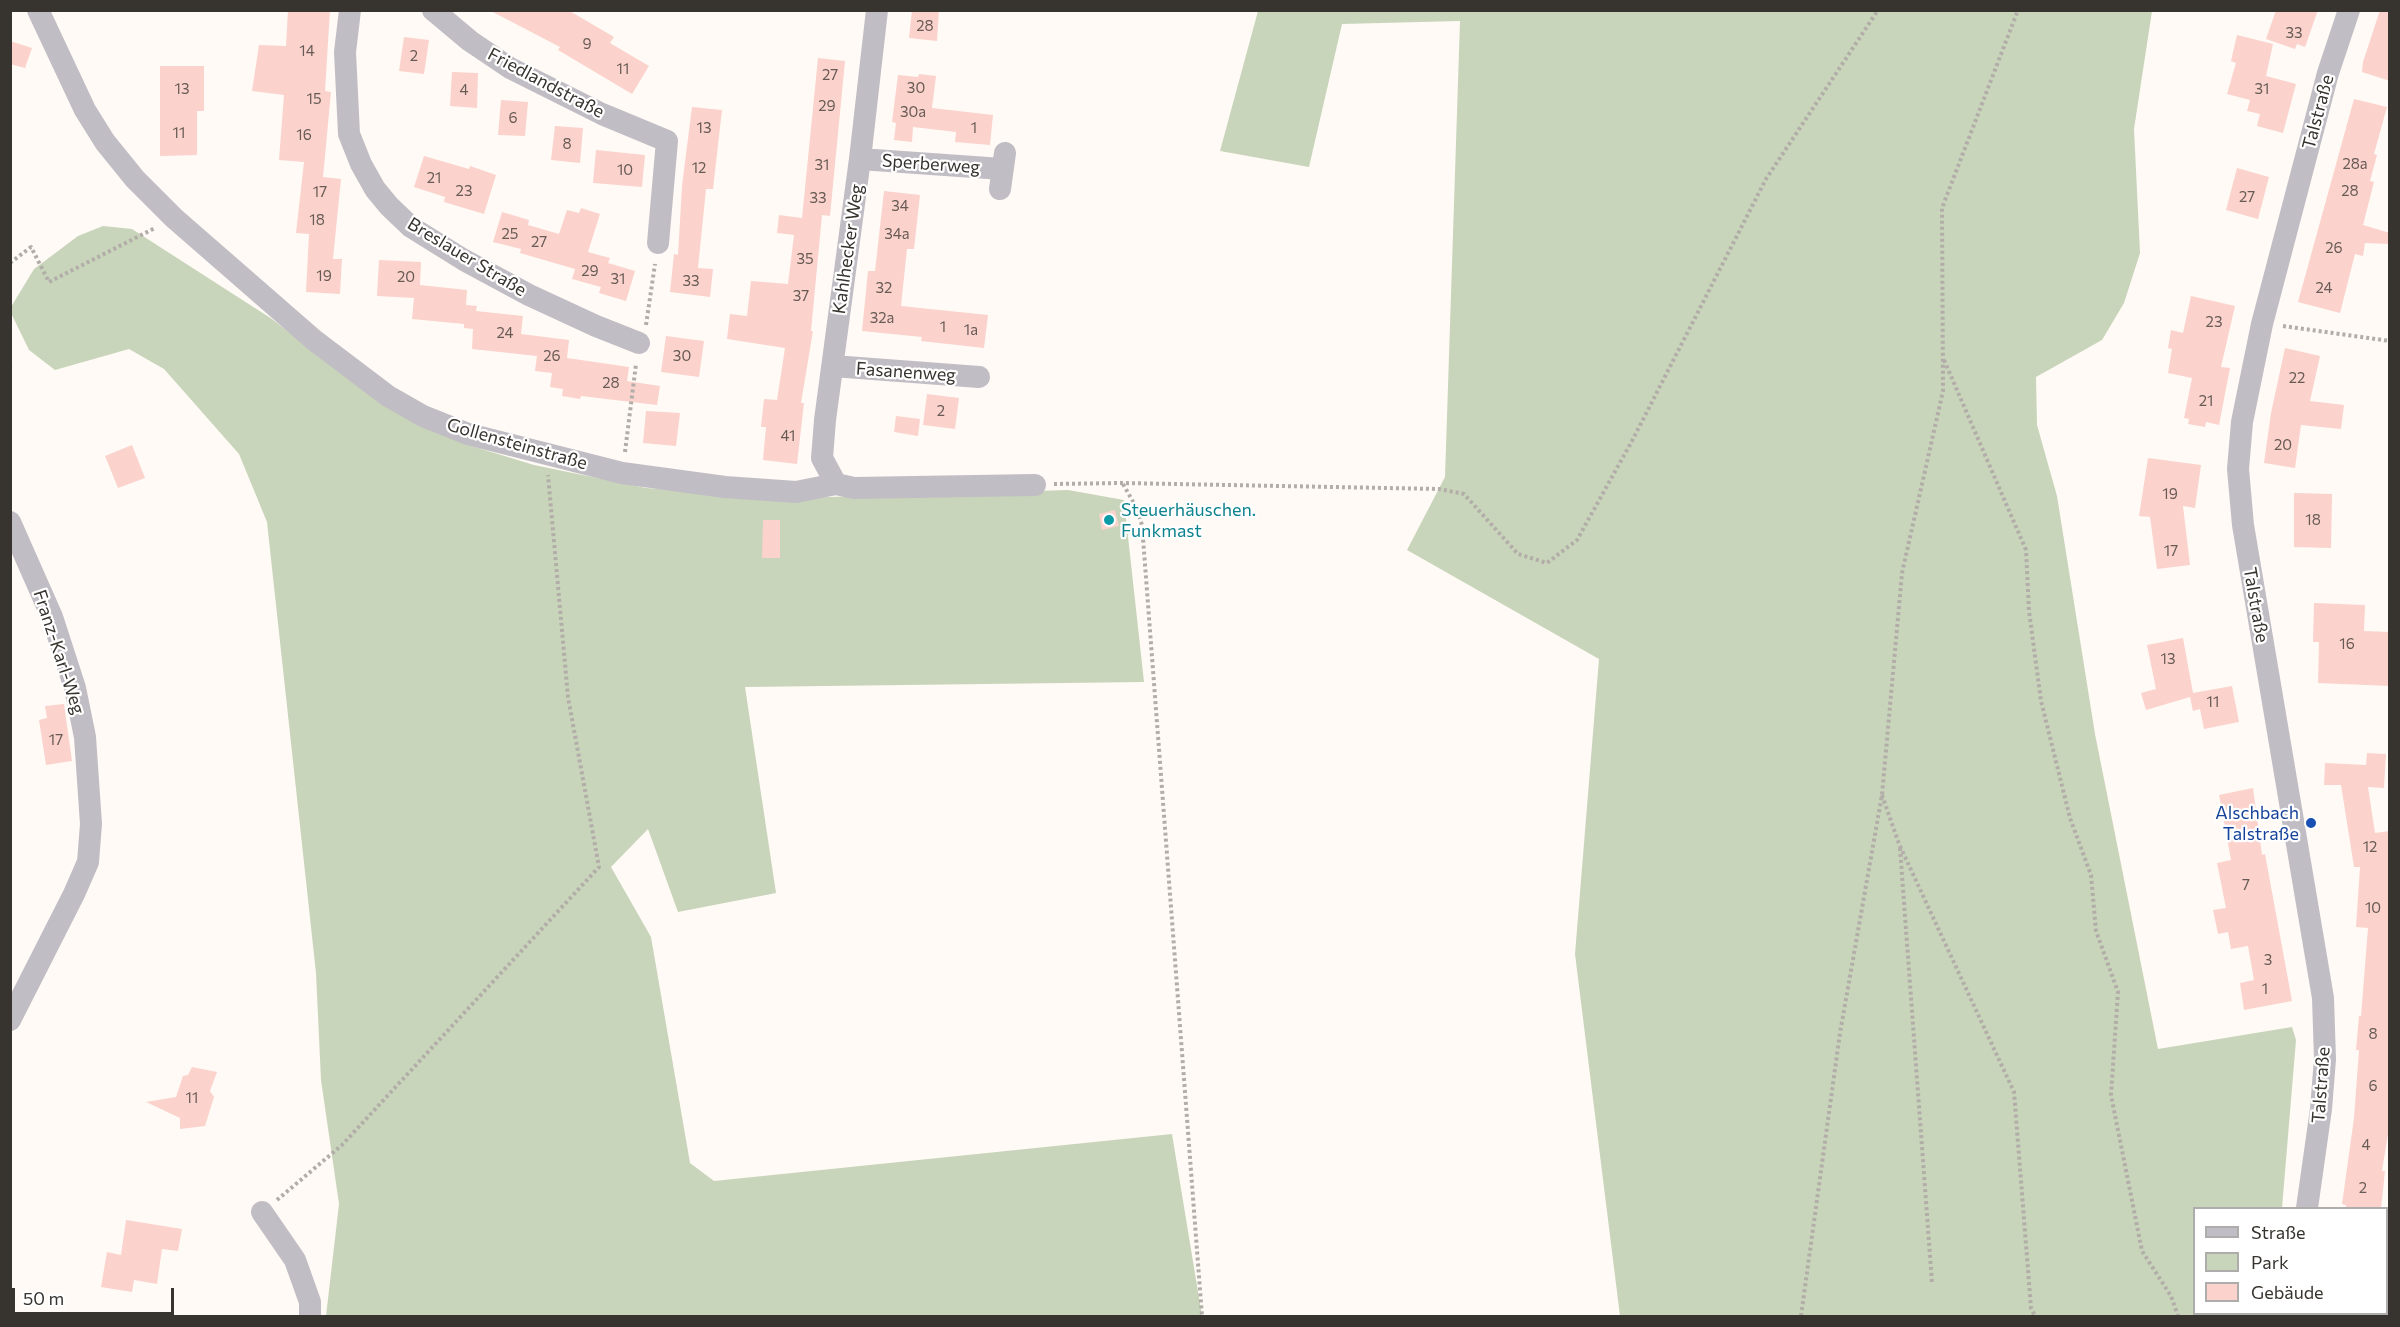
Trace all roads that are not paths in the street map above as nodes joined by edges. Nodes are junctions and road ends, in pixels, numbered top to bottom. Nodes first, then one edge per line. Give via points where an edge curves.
1 (38, 10) edge
2 (350, 10) edge
3 (433, 10) edge
4 (877, 10) edge
5 (2349, 10) edge
6 (860, 159) junction
7 (1002, 170) dead end
8 (658, 243) road end
9 (639, 343) road end
10 (833, 366) junction
11 (980, 377) dead end
12 (836, 484) junction
13 (1035, 485) road end
14 (10, 522) edge
15 (10, 1020) edge
16 (2307, 1207) edge
17 (262, 1212) road end
18 (310, 1317) edge

1 - 12 street, Gollensteinstraße via 85,110 135,179 314,340 388,396 423,416 468,434 622,473 796,492
2 - 9 street, Breslauer Straße via 345,52 349,134 360,164 389,206 411,227 464,260 529,295
3 - 8 street, Friedlandstraße via 510,68 667,141
4 - 6 street, Kahlhecker Weg
5 - 16 street, Talstraße via 2325,83 2262,324 2241,422 2238,469 2243,525 2324,998 2324,1069
6 - 7 street, Sperberweg
6 - 10 street, Kahlhecker Weg
10 - 11 street, Fasanenweg
10 - 12 street, Kahlhecker Weg via 822,458
12 - 13 street, Gollensteinstraße via 854,488
14 - 15 street, Franz-Karl-Weg via 52,617 75,688 85,737 90,824 88,862
17 - 18 street via 301,1257

